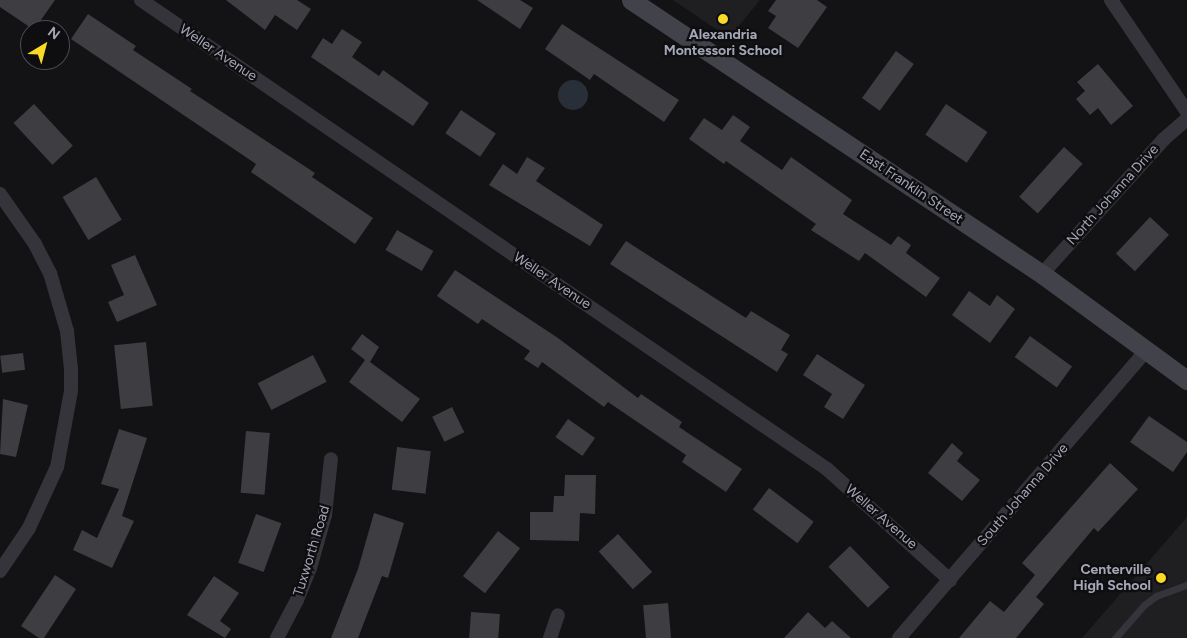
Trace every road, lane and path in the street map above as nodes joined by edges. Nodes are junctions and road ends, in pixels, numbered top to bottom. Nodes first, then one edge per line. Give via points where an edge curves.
1 (141, 0) edge
2 (631, 0) edge
3 (1111, 0) edge
4 (1187, 112) edge
5 (1187, 119) edge
6 (0, 194) edge
7 (1042, 274) junction
8 (1146, 351) junction
9 (1187, 380) edge
10 (331, 459) dead end
11 (0, 571) edge
12 (950, 580) junction
13 (1187, 585) edge
14 (558, 615) dead end
15 (277, 638) edge
16 (550, 638) edge
17 (899, 638) edge
18 (1115, 638) edge

1 - 12 street, Weller Avenue via 826,469
2 - 7 street, East Franklin Street
3 - 4 street
5 - 7 street, North Johanna Drive via 1164,139
6 - 11 street via 35,244 50,273 67,330 71,368 71,392 57,467 29,528
7 - 8 street, East Franklin Street
8 - 9 street, East Franklin Street
8 - 12 street, South Johanna Drive
10 - 15 street, Tuxworth Road via 325,515 310,568
12 - 17 street, South Johanna Drive
13 - 18 lane via 1150,600
14 - 16 street

